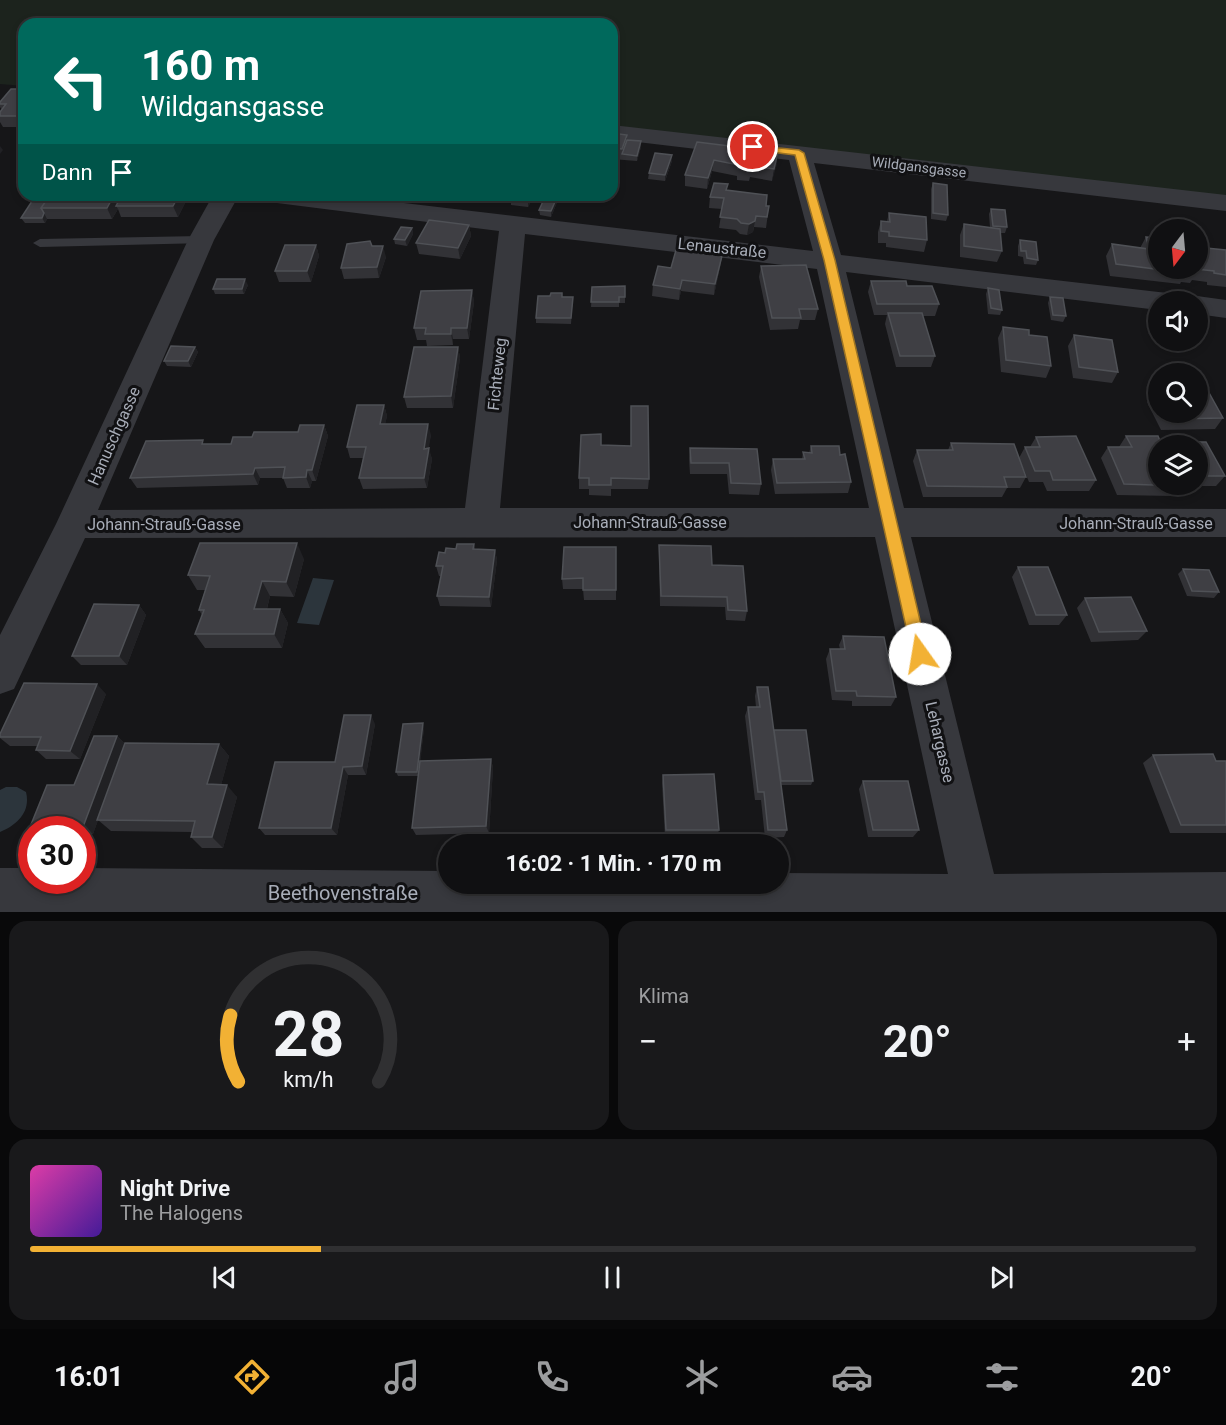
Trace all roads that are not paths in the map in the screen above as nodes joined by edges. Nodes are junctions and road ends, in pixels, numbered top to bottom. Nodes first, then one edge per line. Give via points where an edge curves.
1 (618, 133) edge
2 (799, 153) junction
3 (223, 201) edge
4 (323, 201) edge
5 (1226, 203) edge
6 (513, 226) junction
7 (201, 240) junction
8 (40, 243) dead end
9 (829, 260) junction
10 (1148, 300) edge
11 (1208, 307) edge
12 (1226, 309) edge
13 (481, 522) junction
14 (889, 522) junction
15 (74, 524) junction
16 (1226, 524) edge
17 (0, 676) edge
18 (0, 891) edge
19 (1226, 895) edge
20 (978, 904) edge

1 - 2 street, Wildgansgasse
2 - 5 street, Wildgansgasse
2 - 9 street, Lehargasse
3 - 7 street, Hanuschgasse
4 - 6 street, Lenaustraße
6 - 9 street, Lenaustraße
6 - 13 street, Fichteweg
7 - 8 lane
7 - 15 street, Hanuschgasse
9 - 10 street, Lenaustraße
9 - 14 street, Lehargasse
11 - 12 street
13 - 14 street, Johann-Strauß-Gasse
13 - 15 street, Johann-Strauß-Gasse
14 - 16 street, Johann-Strauß-Gasse
14 - 20 street, Lehargasse
15 - 17 street, Hanuschgasse
18 - 20 street, Beethovenstraße
19 - 20 street, Beethovenstraße

